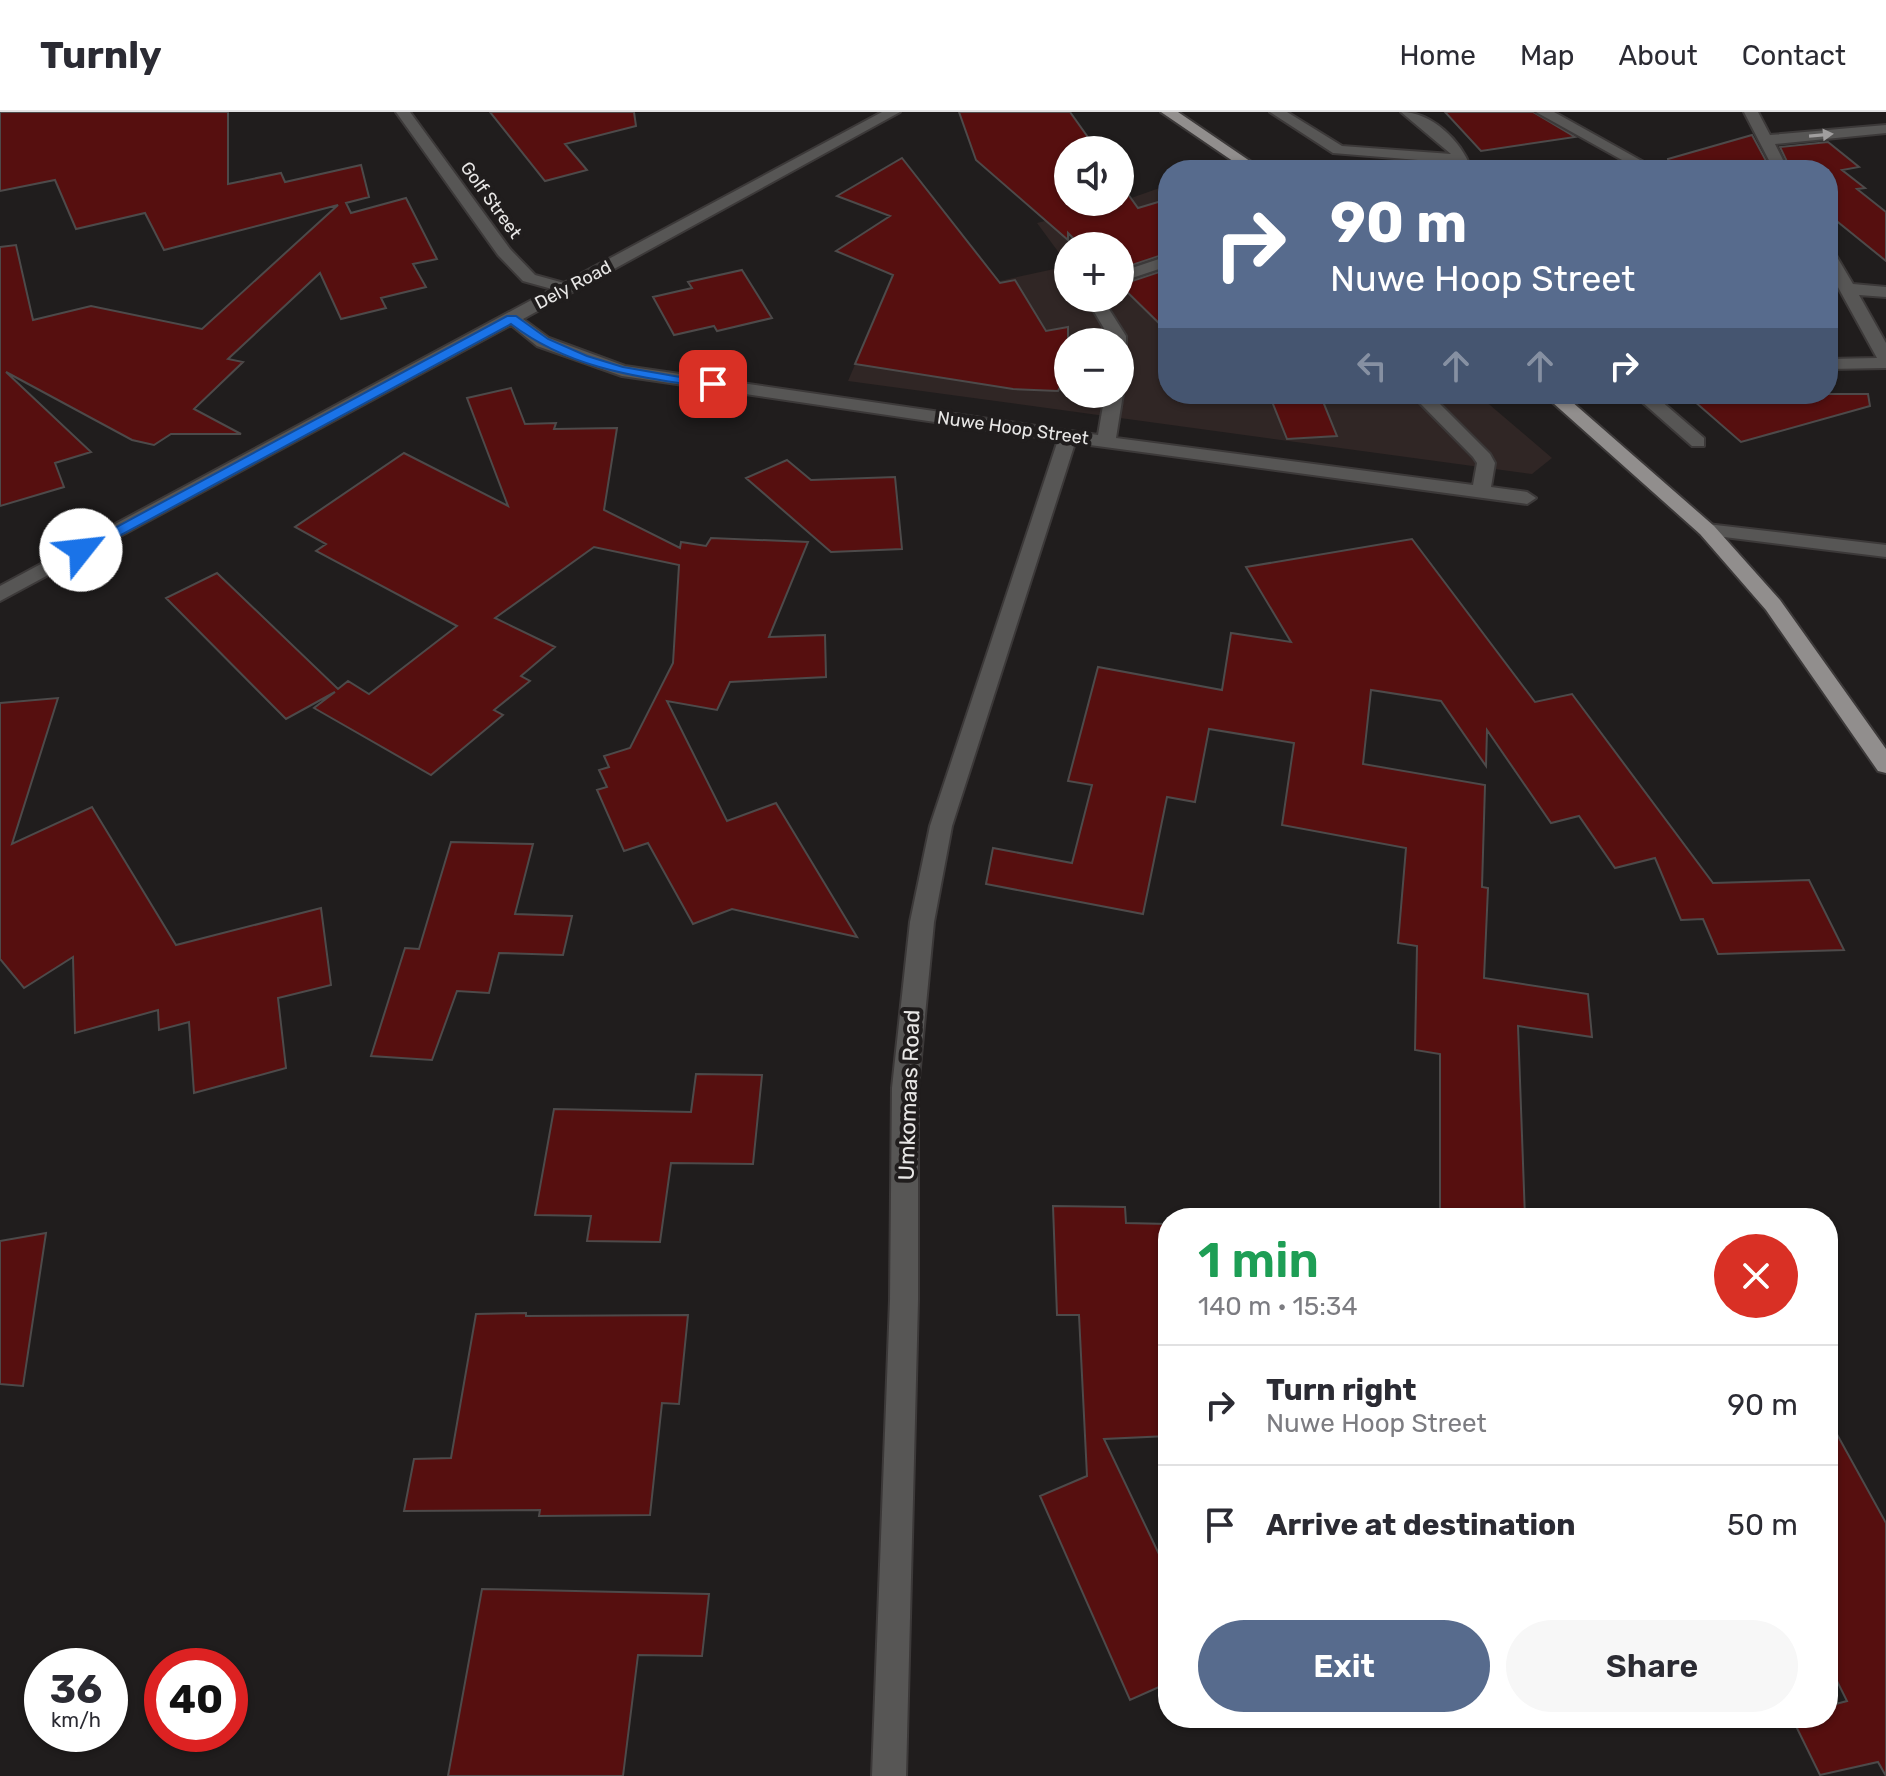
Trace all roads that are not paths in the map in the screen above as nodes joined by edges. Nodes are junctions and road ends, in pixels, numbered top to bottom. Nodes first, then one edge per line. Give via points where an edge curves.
1 (403, 112) edge
2 (893, 112) edge
3 (1168, 112) edge
4 (1277, 112) edge
5 (1408, 112) edge
6 (1543, 112) edge
7 (1751, 112) edge
8 (1886, 129) edge
9 (1768, 140) junction
10 (1241, 160) edge
11 (1421, 160) edge
12 (1459, 160) edge
13 (1632, 160) edge
14 (1777, 160) edge
15 (1158, 264) edge
16 (1838, 271) edge
17 (1134, 272) edge
18 (565, 288) junction
19 (1849, 289) junction
20 (1886, 292) edge
21 (512, 318) junction
22 (1886, 361) edge
23 (1838, 363) edge
24 (1430, 404) edge
25 (1563, 404) edge
26 (1654, 404) edge
27 (1112, 408) edge
28 (1068, 437) junction
29 (1106, 442) junction
30 (1698, 442) dead end
31 (1481, 492) junction
32 (1527, 498) dead end
33 (1707, 530) junction
34 (1886, 551) edge
35 (0, 594) edge
36 (1886, 765) edge
37 (889, 1776) edge

1 - 18 street, Golf Street via 504,252 529,278
2 - 18 street, Dely Road
3 - 10 main road
4 - 11 street via 1338,150
5 - 12 street via 1450,142
6 - 13 street
7 - 9 street
9 -> 8 street
9 - 14 street
15 - 17 street
16 - 19 street
18 - 21 street, Dely Road
19 - 20 street
19 - 22 street
21 - 28 street, Nuwe Hoop Street via 543,342 622,371
21 - 35 street, Dely Road
22 - 23 street
24 - 31 street via 1481,454 1486,463
25 - 33 main road
26 - 30 street
27 - 29 street
28 - 29 street, Nuwe Hoop Street
28 - 37 street, Umkomaas Road via 941,826 922,922 905,1088
29 - 31 street, Nuwe Hoop Street
31 - 32 street, Nuwe Hoop Street
33 - 34 street
33 - 36 main road via 1773,605

